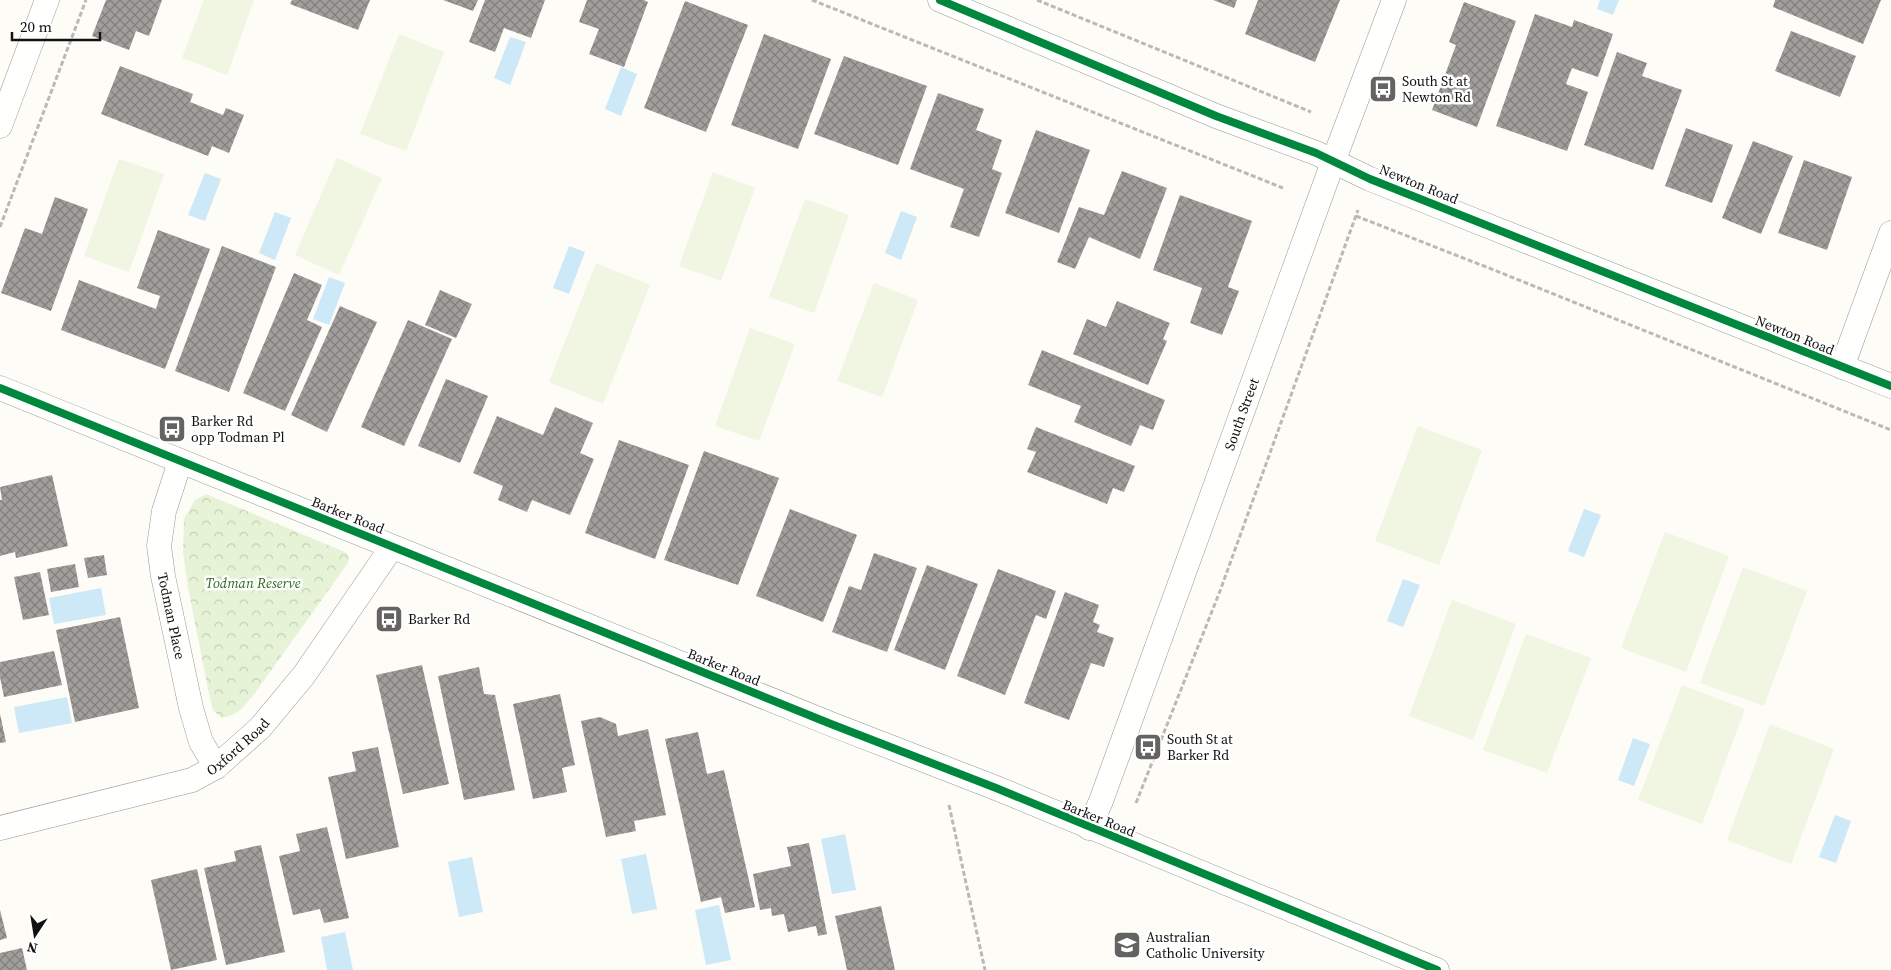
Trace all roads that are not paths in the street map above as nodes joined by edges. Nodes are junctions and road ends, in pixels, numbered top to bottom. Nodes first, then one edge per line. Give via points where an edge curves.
1 (47, 0) edge
2 (940, 0) edge
3 (1394, 0) edge
4 (0, 126) edge
5 (1333, 162) junction
6 (1891, 233) edge
7 (1842, 367) junction
8 (1891, 386) edge
9 (0, 388) edge
10 (180, 462) junction
11 (392, 546) junction
12 (216, 767) junction
13 (0, 828) edge
14 (1089, 828) junction
15 (1437, 970) edge

1 - 4 street
2 - 5 street, Newton Road
3 - 5 street, South Street
5 - 7 street, Newton Road
5 - 14 street, South Street
6 - 7 street
7 - 8 street, Newton Road
9 - 10 street, Barker Road
10 - 11 street, Barker Road
10 - 12 street, Todman Place via 164,511 159,546 191,708 201,742
11 - 12 street, Oxford Road via 304,675 260,728
11 - 14 street, Barker Road
12 - 13 street, Oxford Road via 192,780
14 - 15 street, Barker Road

